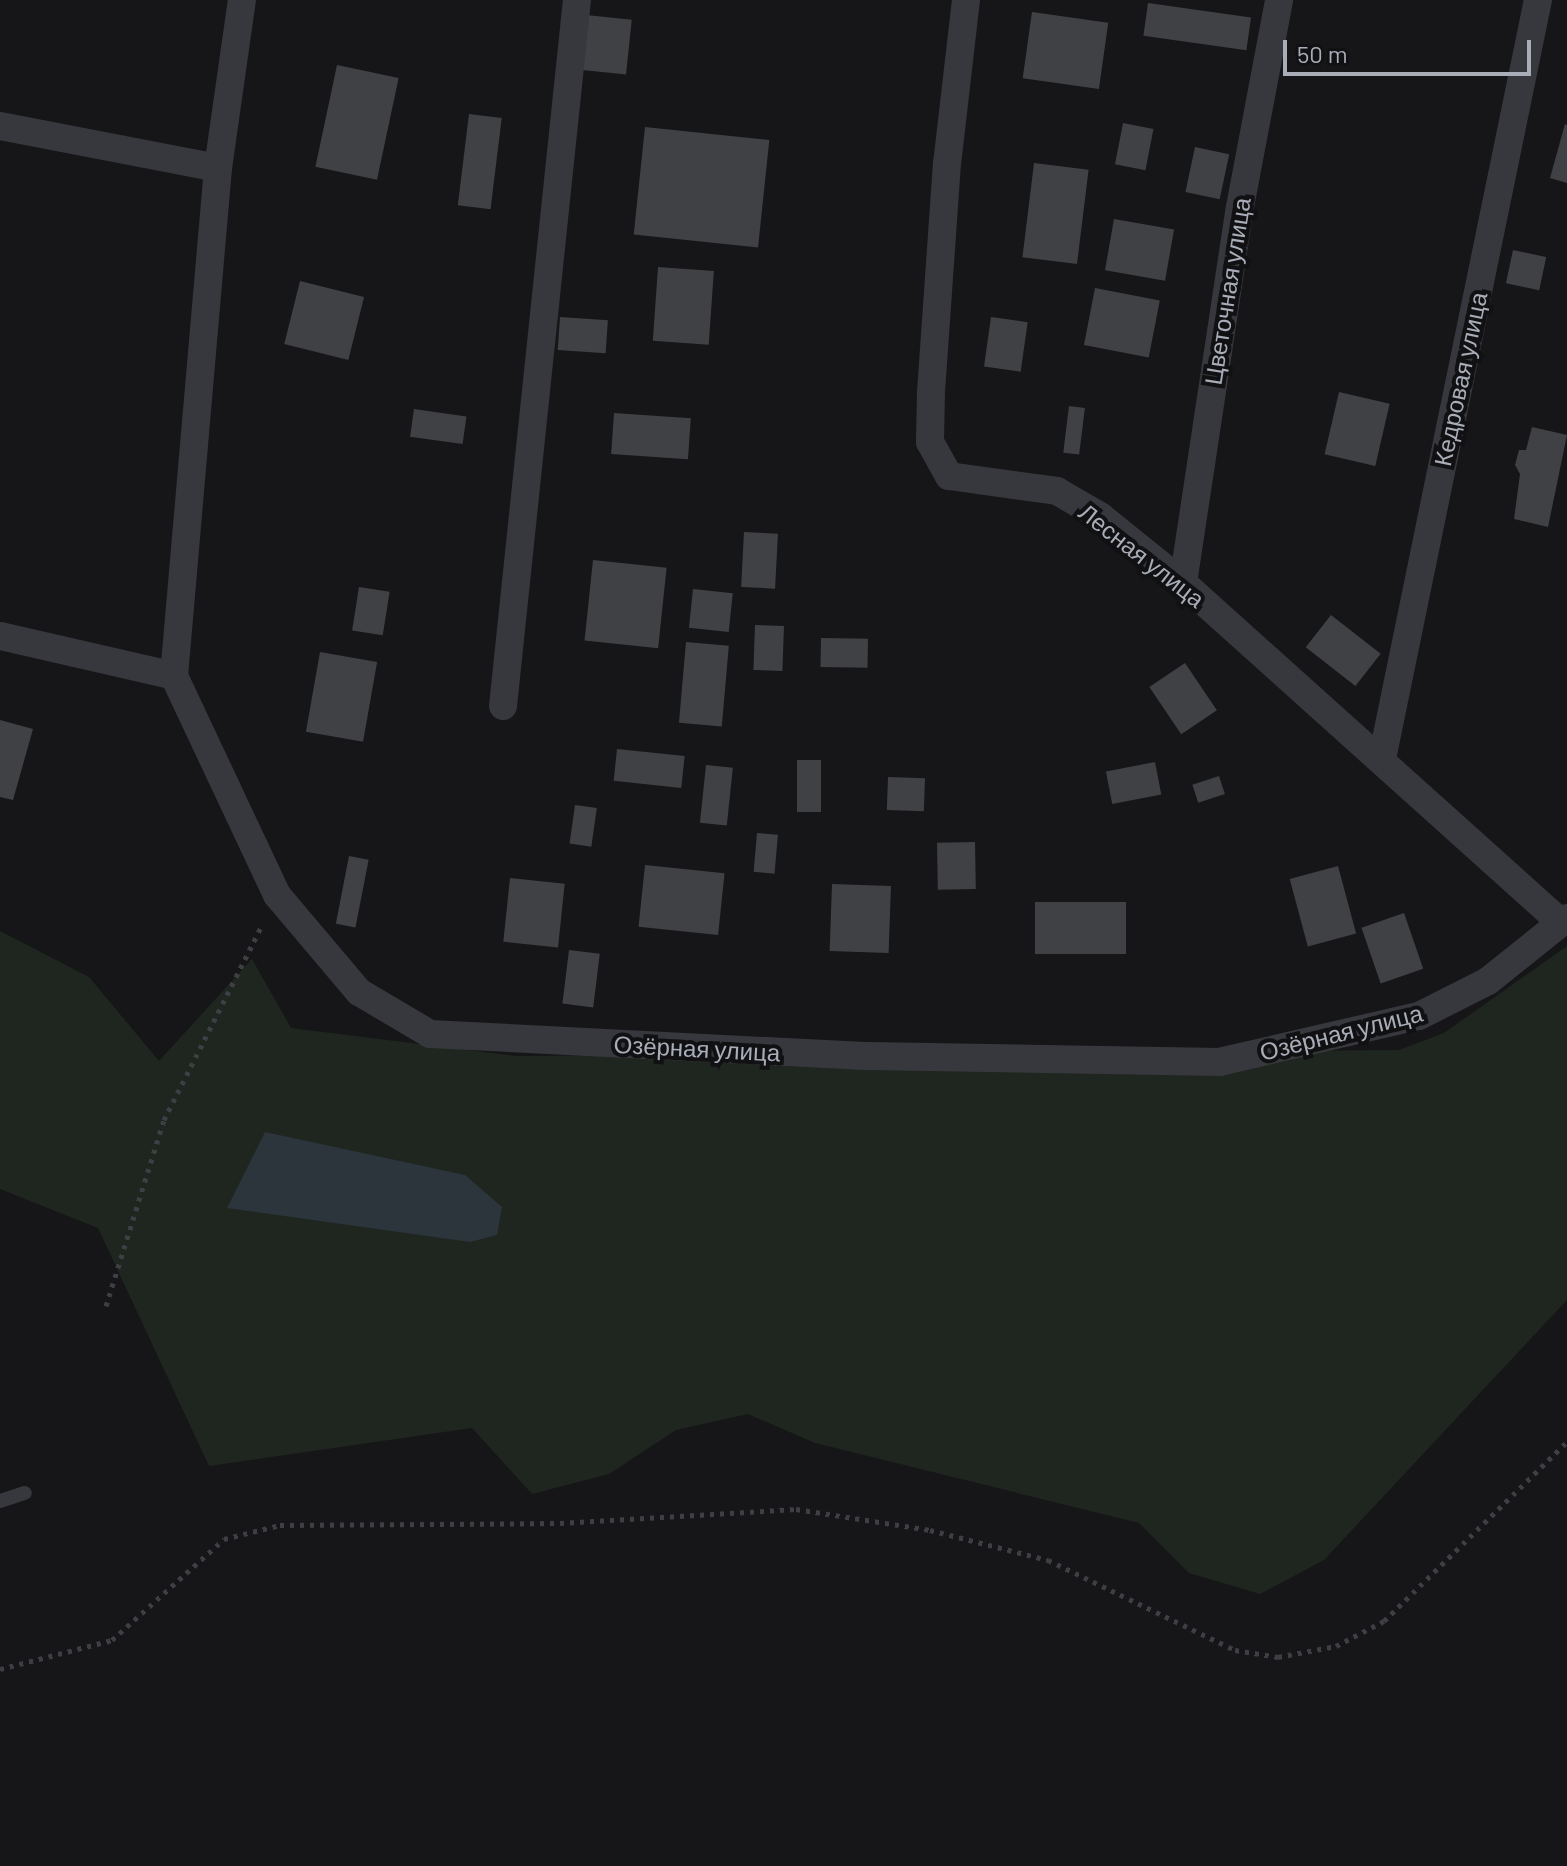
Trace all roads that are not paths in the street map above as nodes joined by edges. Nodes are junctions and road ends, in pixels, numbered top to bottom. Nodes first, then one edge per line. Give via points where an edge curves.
1 (242, 0) edge
2 (577, 0) edge
3 (966, 0) edge
4 (1279, 0) edge
5 (1538, 0) edge
6 (0, 126) edge
7 (218, 168) junction
8 (1183, 583) junction
9 (0, 636) edge
10 (174, 676) junction
11 (503, 706) dead end
12 (1382, 759) junction
13 (1563, 919) edge
14 (25, 1493) dead end
15 (0, 1501) edge

1 - 7 street
2 - 11 street
3 - 8 street, Лесная улица via 947,163 930,442 949,476 1057,491 1100,516
4 - 8 street, Цветочная улица via 1240,207
5 - 12 street, Кедровая улица
6 - 7 street
7 - 10 street
8 - 12 street, Лесная улица
9 - 10 street
10 - 13 street, Озёрная улица via 277,895 359,992 430,1034 869,1056 1219,1062 1419,1016 1488,981
12 - 13 street, Лесная улица
14 - 15 lane

